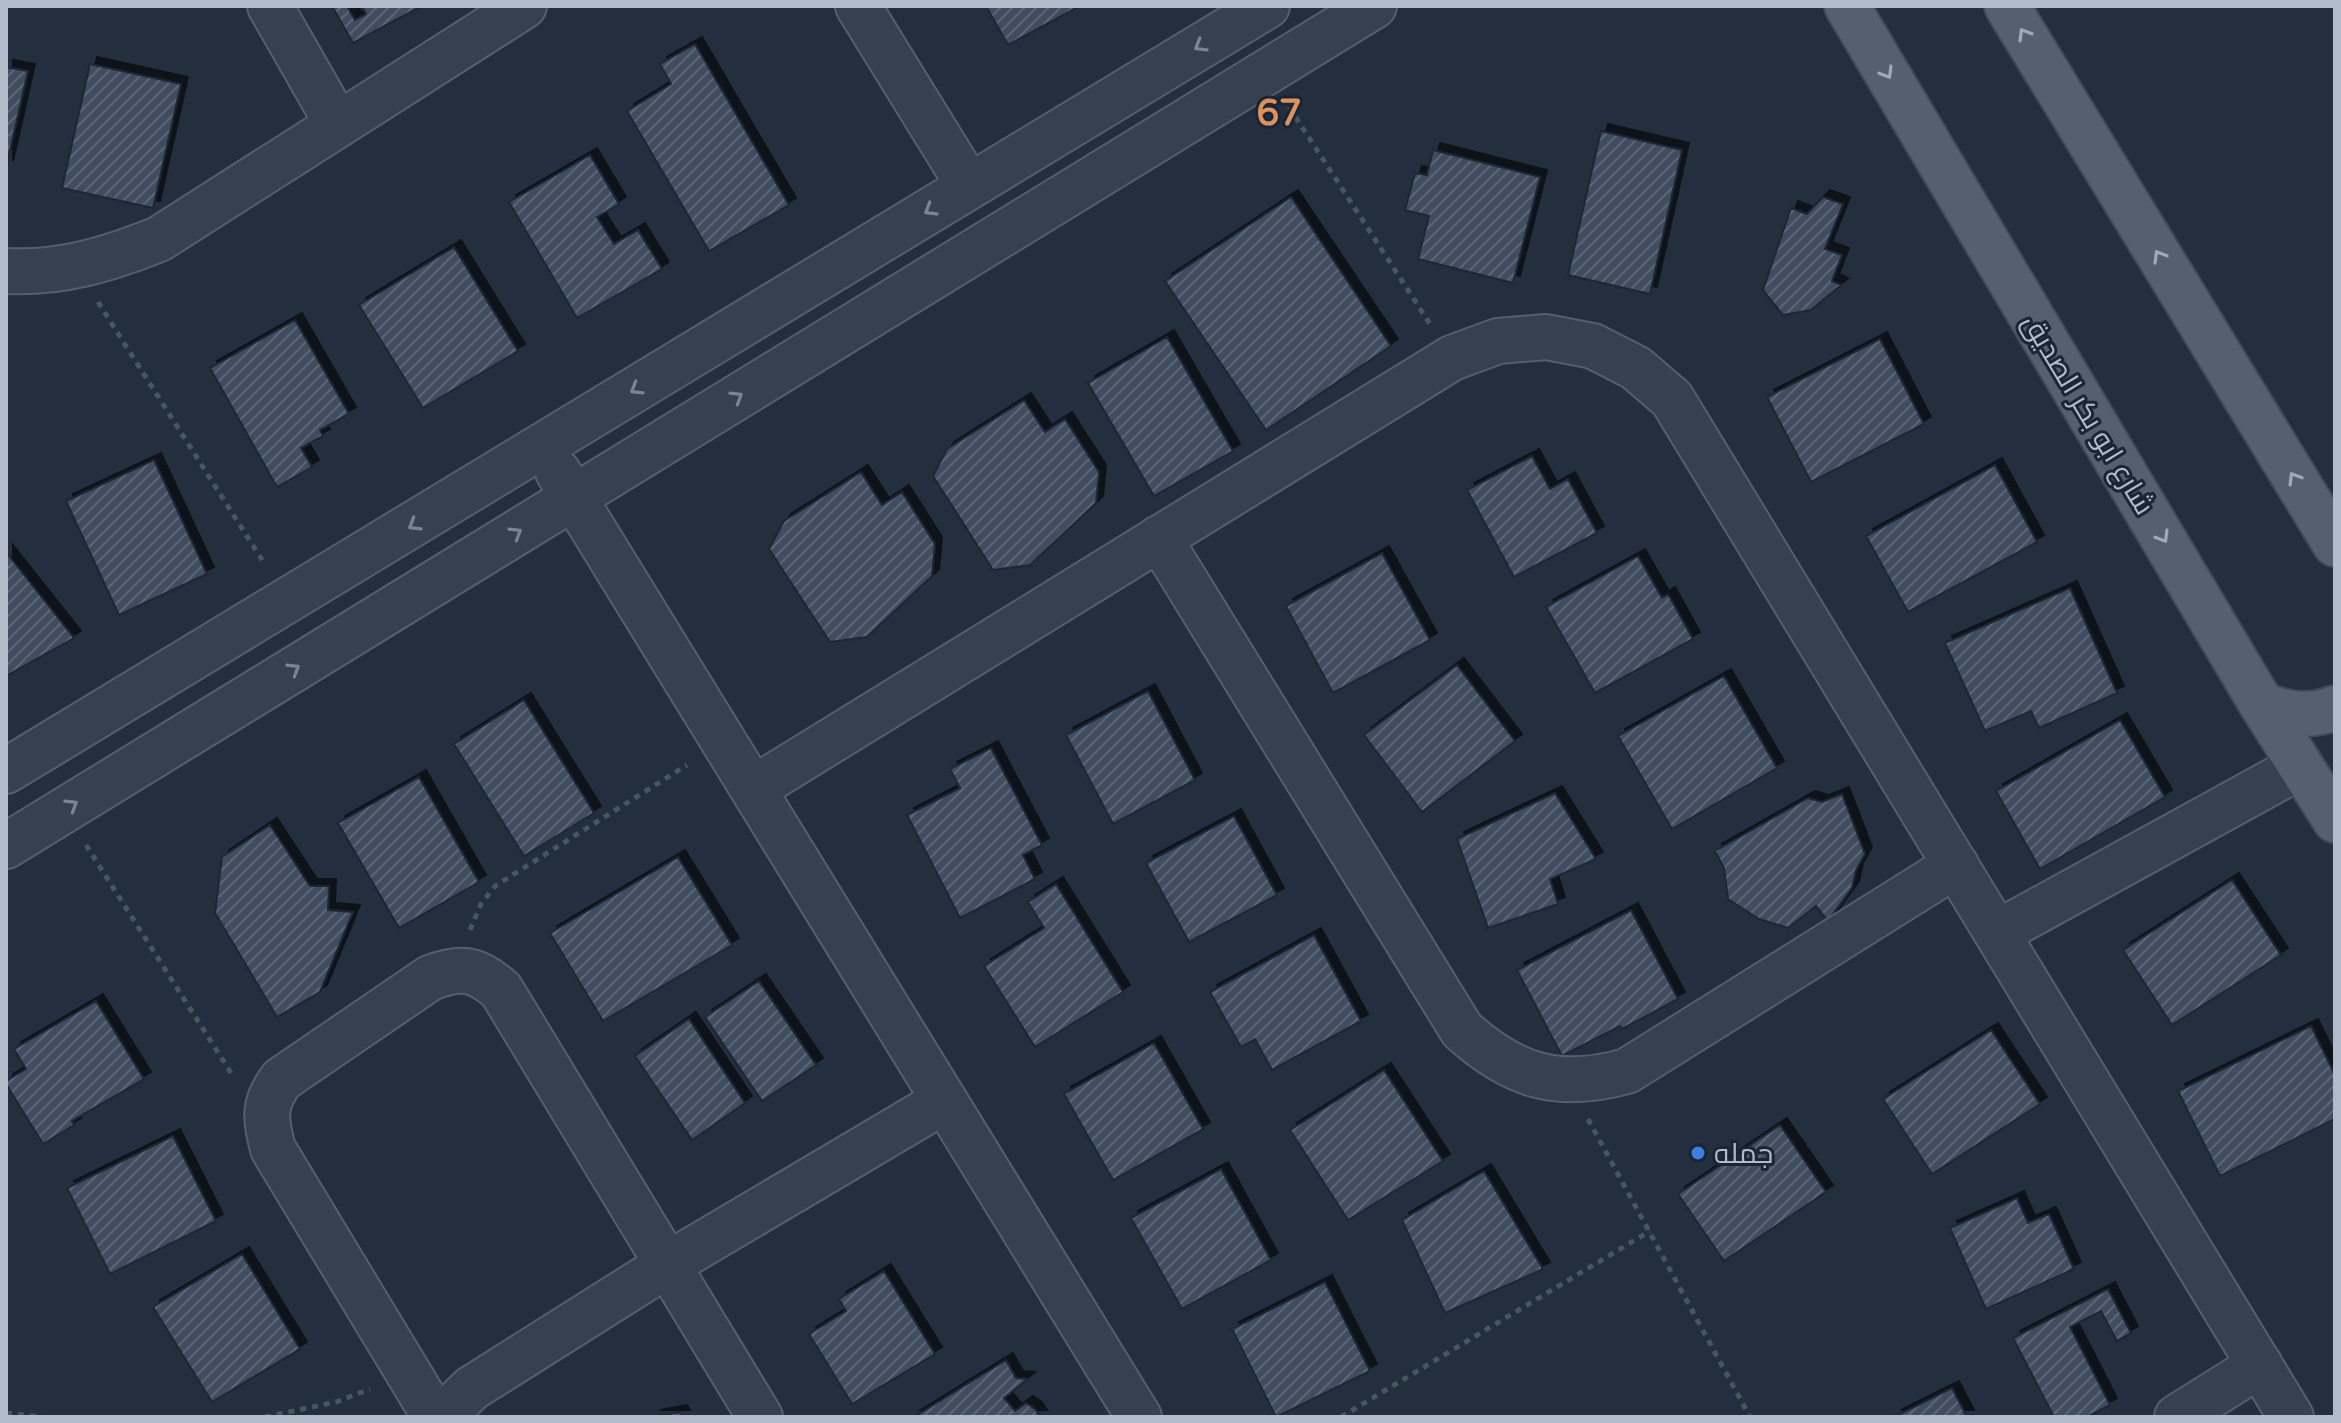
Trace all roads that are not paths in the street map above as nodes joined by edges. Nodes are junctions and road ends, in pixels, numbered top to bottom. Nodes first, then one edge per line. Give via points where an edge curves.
1 (270, 6) edge
2 (524, 6) edge
3 (858, 6) edge
4 (1267, 6) edge
5 (1282, 6) edge
6 (1374, 6) edge
7 (1847, 6) edge
8 (2007, 6) edge
9 (1312, 44) junction
10 (338, 125) junction
11 (969, 186) junction
12 (6, 271) edge
13 (542, 447) junction
14 (573, 498) junction
15 (1159, 538) junction
16 (2335, 544) edge
17 (2262, 705) junction
18 (2335, 708) edge
19 (2301, 766) junction
20 (6, 771) edge
21 (753, 789) junction
22 (2335, 820) edge
23 (6, 846) edge
24 (1956, 865) junction
25 (1997, 933) junction
26 (944, 1101) junction
27 (667, 1265) junction
28 (2260, 1365) junction
29 (435, 1417) edge
30 (442, 1417) edge
31 (760, 1417) edge
32 (1139, 1417) edge
33 (2177, 1417) edge
34 (2291, 1417) edge

1 - 10 street
2 - 10 street
3 - 11 street
4 -> 11 street
5 - 9 street
6 - 9 street
7 -> 17 main road, شارع ابو بكر الصديق
16 -> 8 main road
14 -> 9 street
10 - 12 street via 159,239 76,267
11 -> 13 street
13 - 14 street
13 -> 20 street
14 - 21 street
23 -> 14 street
15 - 21 street
15 - 24 street via 1452,358 1498,341 1546,337 1593,346 1636,368 1672,399
15 - 24 street via 1462,1030 1510,1066 1568,1081 1627,1071
17 - 18 main road via 2290,715
17 - 19 main road, شارع ابو بكر الصديق
19 - 22 main road, شارع ابو بكر الصديق
19 - 25 street
21 - 26 street
24 - 25 street
25 - 28 street
26 - 27 street
26 - 32 street
27 - 29 street via 501,990 469,970 430,978 282,1079 270,1094 267,1112 273,1149
27 - 30 street via 472,1388
27 - 31 street
28 - 33 street
28 - 34 street

